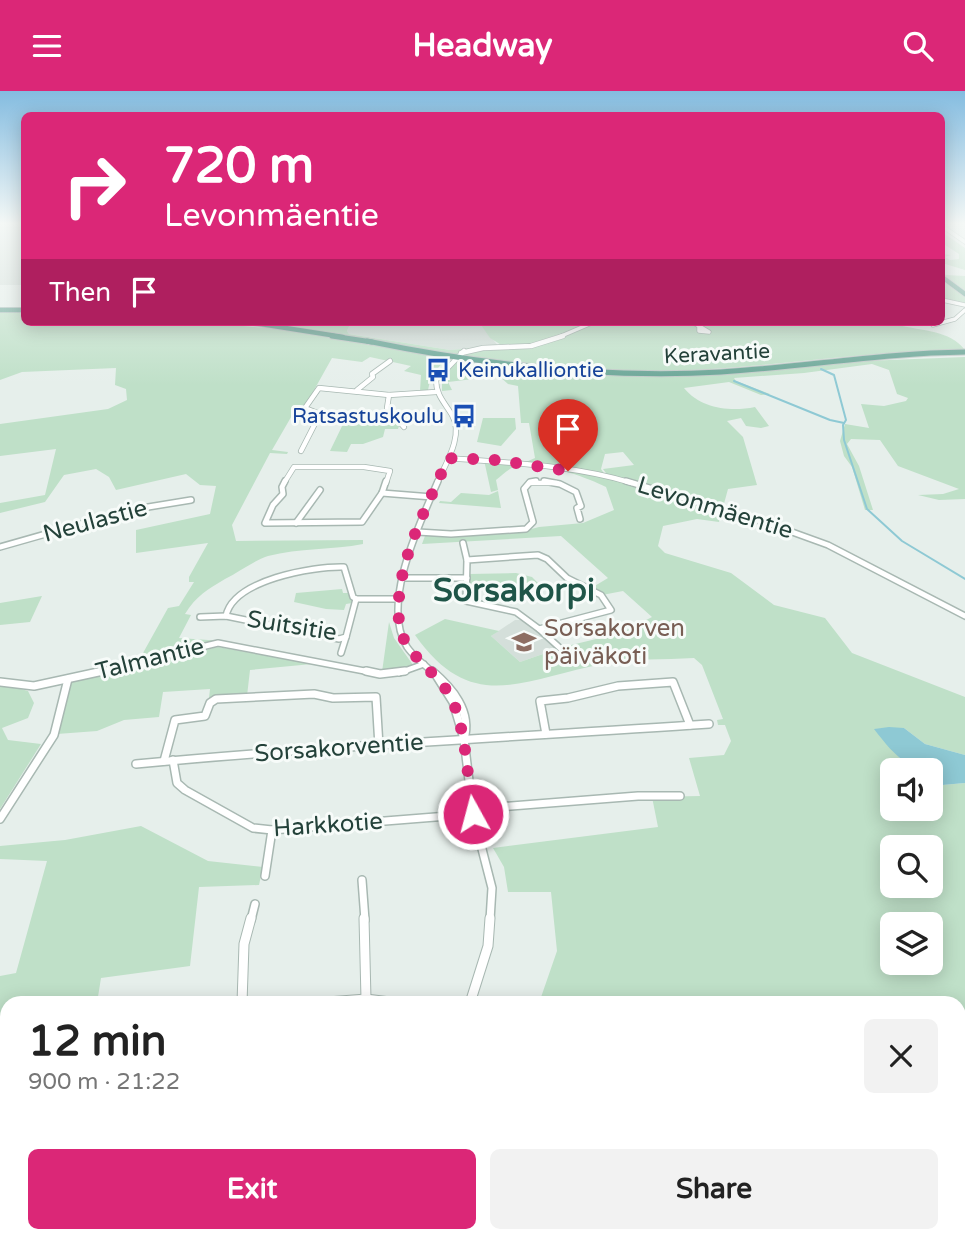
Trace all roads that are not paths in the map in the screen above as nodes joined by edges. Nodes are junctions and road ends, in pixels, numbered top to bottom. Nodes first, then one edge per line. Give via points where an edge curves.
1 (945, 279) edge
2 (965, 294) edge
3 (945, 301) edge
4 (965, 306) edge
5 (0, 310) edge
6 (21, 310) edge
7 (945, 321) edge
8 (272, 326) edge
9 (585, 326) edge
10 (965, 353) edge
11 (457, 357) junction
12 (390, 361) dead end
13 (357, 390) junction
14 (436, 392) junction
15 (389, 395) junction
16 (404, 427) dead end
17 (301, 451) dead end
18 (448, 458) junction
19 (320, 491) dead end
20 (382, 493) junction
21 (432, 497) junction
22 (191, 499) dead end
23 (580, 519) dead end
24 (296, 523) junction
25 (418, 531) junction
26 (463, 543) dead end
27 (0, 547) edge
28 (467, 560) junction
29 (467, 578) junction
30 (402, 579) junction
31 (356, 599) junction
32 (400, 599) junction
33 (226, 616) junction
34 (965, 616) edge
35 (201, 617) dead end
36 (539, 629) junction
37 (346, 637) junction
38 (561, 649) dead end
39 (341, 653) dead end
40 (424, 664) junction
41 (68, 679) junction
42 (0, 681) edge
43 (709, 724) dead end
44 (690, 725) junction
45 (546, 734) junction
46 (464, 739) junction
47 (379, 746) junction
48 (173, 760) junction
49 (164, 761) junction
50 (136, 764) dead end
51 (680, 796) dead end
52 (473, 811) junction
53 (0, 819) edge
54 (272, 830) junction
55 (265, 876) dead end
56 (362, 880) dead end
57 (255, 904) dead end
58 (242, 996) edge
59 (362, 996) edge
60 (472, 996) edge

1 - 2 main road
3 - 4 street
4 - 7 street via 955,319
5 - 6 main road
8 - 11 main road, Keravantie
9 - 11 street via 554,340
10 - 11 main road, Keravantie via 914,353 694,373 618,373
11 - 14 street via 436,380
12 - 13 street
13 - 15 street
13 - 17 street via 318,388 304,408 320,414
14 - 15 street
14 - 18 street via 457,423
15 - 16 street via 387,408
18 - 21 street
18 - 34 street, Levonmäentie via 608,476 769,524 828,545
19 - 24 street
20 - 21 street
20 - 24 street via 362,522
20 - 24 street via 390,471 384,468 294,467 282,487 284,494 265,520 270,525
21 - 25 street
22 - 27 street, Neulastie via 130,510
23 - 25 street via 576,492 549,481 530,482 524,489 533,522 526,529 451,534
25 - 30 street
26 - 28 street
28 - 29 street
28 - 36 street via 538,555 566,578 601,595 611,610
29 - 30 street
29 - 36 street via 466,601 516,612
30 - 32 street
31 - 32 street
31 - 33 street via 344,567 303,569 279,573 232,602
31 - 37 street, Suitsitie
32 - 40 street via 402,637
33 - 35 street, Suitsitie
33 - 37 street, Suitsitie
36 - 38 street
37 - 39 street
40 - 41 street, Talmantie via 380,674 218,643
40 - 46 street via 453,702
41 - 42 street, Talmantie via 26,687
41 - 53 street via 54,734
43 - 44 street, Sorsakorventie
44 - 45 street, Sorsakorventie
44 - 45 street via 673,683 618,686 540,701
45 - 46 street, Sorsakorventie
46 - 47 street, Sorsakorventie
46 - 52 street
47 - 48 street, Sorsakorventie
47 - 49 street via 376,697 314,694 212,700 205,716 172,723
48 - 49 street, Sorsakorventie
48 - 54 street, Harkkotie via 177,783 185,790 253,828
49 - 50 street, Sorsakorventie
51 - 52 street, Harkkotie
52 - 54 street, Harkkotie
52 - 60 street via 492,904 488,946
54 - 55 street
56 - 59 street via 366,942
57 - 58 street via 244,944

